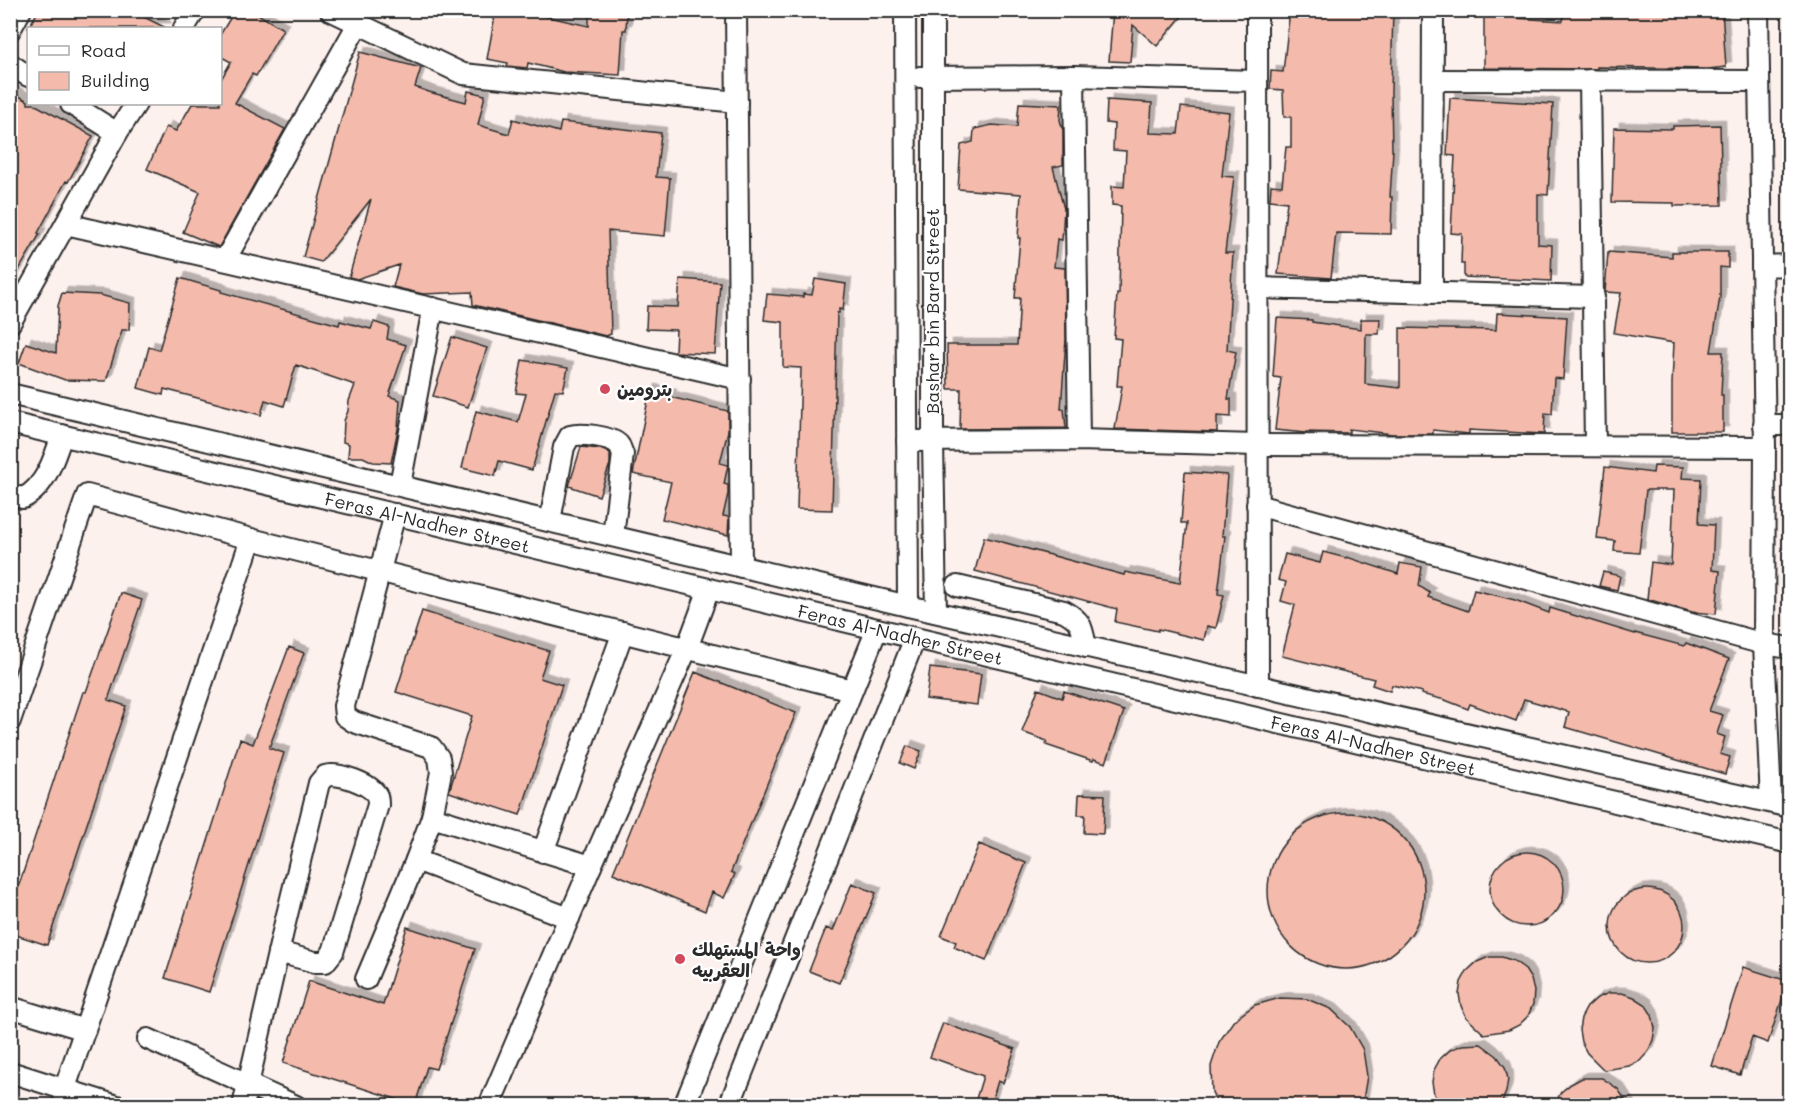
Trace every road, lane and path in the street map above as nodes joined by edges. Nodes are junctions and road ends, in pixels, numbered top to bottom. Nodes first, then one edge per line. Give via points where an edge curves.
1 (21, 10) edge
2 (195, 10) edge
3 (330, 10) edge
4 (736, 10) edge
5 (905, 10) edge
6 (933, 10) edge
7 (1257, 10) edge
8 (1433, 10) edge
9 (1758, 10) edge
10 (358, 24) junction
11 (185, 27) edge
12 (10, 30) edge
13 (10, 64) edge
14 (27, 75) edge
15 (1074, 76) junction
16 (905, 77) junction
17 (932, 77) junction
18 (1433, 80) junction
19 (1590, 80) junction
20 (1257, 81) junction
21 (1759, 81) junction
22 (737, 102) junction
23 (73, 105) edge
24 (135, 105) edge
25 (117, 133) junction
26 (66, 224) junction
27 (225, 260) junction
28 (1790, 265) edge
29 (1762, 266) junction
30 (1257, 288) junction
31 (1432, 293) junction
32 (1594, 297) junction
33 (432, 308) junction
34 (10, 323) edge
35 (740, 379) junction
36 (10, 394) edge
37 (10, 423) edge
38 (1764, 425) junction
39 (1790, 425) edge
40 (62, 435) junction
41 (1079, 440) junction
42 (907, 441) junction
43 (933, 441) junction
44 (1257, 445) junction
45 (1595, 446) junction
46 (1765, 447) junction
47 (400, 485) junction
48 (10, 495) edge
49 (1257, 505) junction
50 (395, 514) junction
51 (550, 521) junction
52 (613, 536) junction
53 (251, 539) junction
54 (741, 567) junction
55 (380, 572) junction
56 (957, 586) dead end
57 (710, 589) junction
58 (908, 606) junction
59 (936, 612) junction
60 (877, 629) junction
61 (623, 632) junction
62 (915, 638) junction
63 (1764, 644) junction
64 (1086, 647) junction
65 (687, 648) junction
66 (1790, 648) edge
67 (1258, 686) junction
68 (852, 690) junction
69 (10, 721) edge
70 (1780, 805) edge
71 (432, 817) junction
72 (1790, 843) edge
73 (543, 852) junction
74 (416, 860) junction
75 (591, 866) junction
76 (569, 918) junction
77 (278, 952) junction
78 (366, 979) dead end
79 (10, 1007) edge
80 (85, 1030) junction
81 (148, 1039) dead end
82 (10, 1072) edge
83 (249, 1084) junction
84 (64, 1097) edge
85 (117, 1106) edge
86 (243, 1106) edge
87 (296, 1106) edge
88 (489, 1106) edge
89 (684, 1106) edge
90 (729, 1106) edge

1 - 12 street
2 - 11 street
3 - 10 street
4 - 22 street
5 - 16 street, Bashar bin Bard Street
6 - 17 street, Bashar bin Bard Street
7 - 20 street
8 - 18 street
9 - 21 street
10 - 22 street via 463,74
10 - 27 street
13 - 14 street
15 - 17 street
15 - 20 street
15 - 41 street
16 - 17 street
16 - 42 street, Bashar bin Bard Street
17 - 43 street, Bashar bin Bard Street
18 - 19 street
18 - 31 street
19 - 21 street
19 - 32 street
20 - 30 street
21 - 29 street
22 - 35 street
23 - 25 street
24 - 25 street
25 - 26 street
26 - 27 street
26 - 34 street
27 - 33 street
28 - 29 street
29 - 38 street
30 - 31 street
30 - 44 street
31 - 32 street
32 - 45 street
33 - 35 street
33 - 47 street
35 - 54 street
36 - 47 street, Feras Al-Nadher Street
37 - 40 street, Feras Al-Nadher Street
38 - 39 street
38 - 46 street
40 - 48 street via 37,489 23,498
40 - 50 street, Feras Al-Nadher Street
41 - 43 street
41 - 44 street
42 - 43 street
42 - 58 street, Bashar bin Bard Street
43 - 59 street, Bashar bin Bard Street
44 - 45 street
44 - 49 street
45 - 46 street
46 - 63 street
47 - 51 street, Feras Al-Nadher Street
49 - 63 street
49 - 67 street
50 - 55 street
50 - 57 street, Feras Al-Nadher Street
51 - 52 street, Feras Al-Nadher Street
51 - 52 street via 564,447 570,436 609,439 619,444 623,454
52 - 54 street, Feras Al-Nadher Street
53 - 55 street
53 - 69 street via 87,495
53 - 80 street
54 - 58 street, Feras Al-Nadher Street
55 - 61 street
55 - 71 street via 344,706 345,716 431,747 441,772
56 - 64 street via 1064,611 1082,625
57 - 60 street, Feras Al-Nadher Street
57 - 65 street
58 - 59 street, Feras Al-Nadher Street
59 - 64 street, Feras Al-Nadher Street
60 - 62 street, Feras Al-Nadher Street
60 - 68 street
61 - 65 street
61 - 73 street
62 - 72 street, Feras Al-Nadher Street
62 - 90 street
63 - 66 street
63 - 70 street
64 - 67 street, Feras Al-Nadher Street
65 - 68 street
65 - 75 street
67 - 70 street, Feras Al-Nadher Street
68 - 89 street
71 - 73 street
71 - 74 street
73 - 75 street
74 - 76 street
74 - 78 street
75 - 76 street
76 - 88 street
77 - 77 street via 319,783 325,776 337,775 369,787 377,796 378,806 333,952 325,962
77 - 83 street
79 - 80 street
80 - 84 street
81 - 83 street
82 - 84 street
83 - 86 street
83 - 87 street
84 - 85 street

